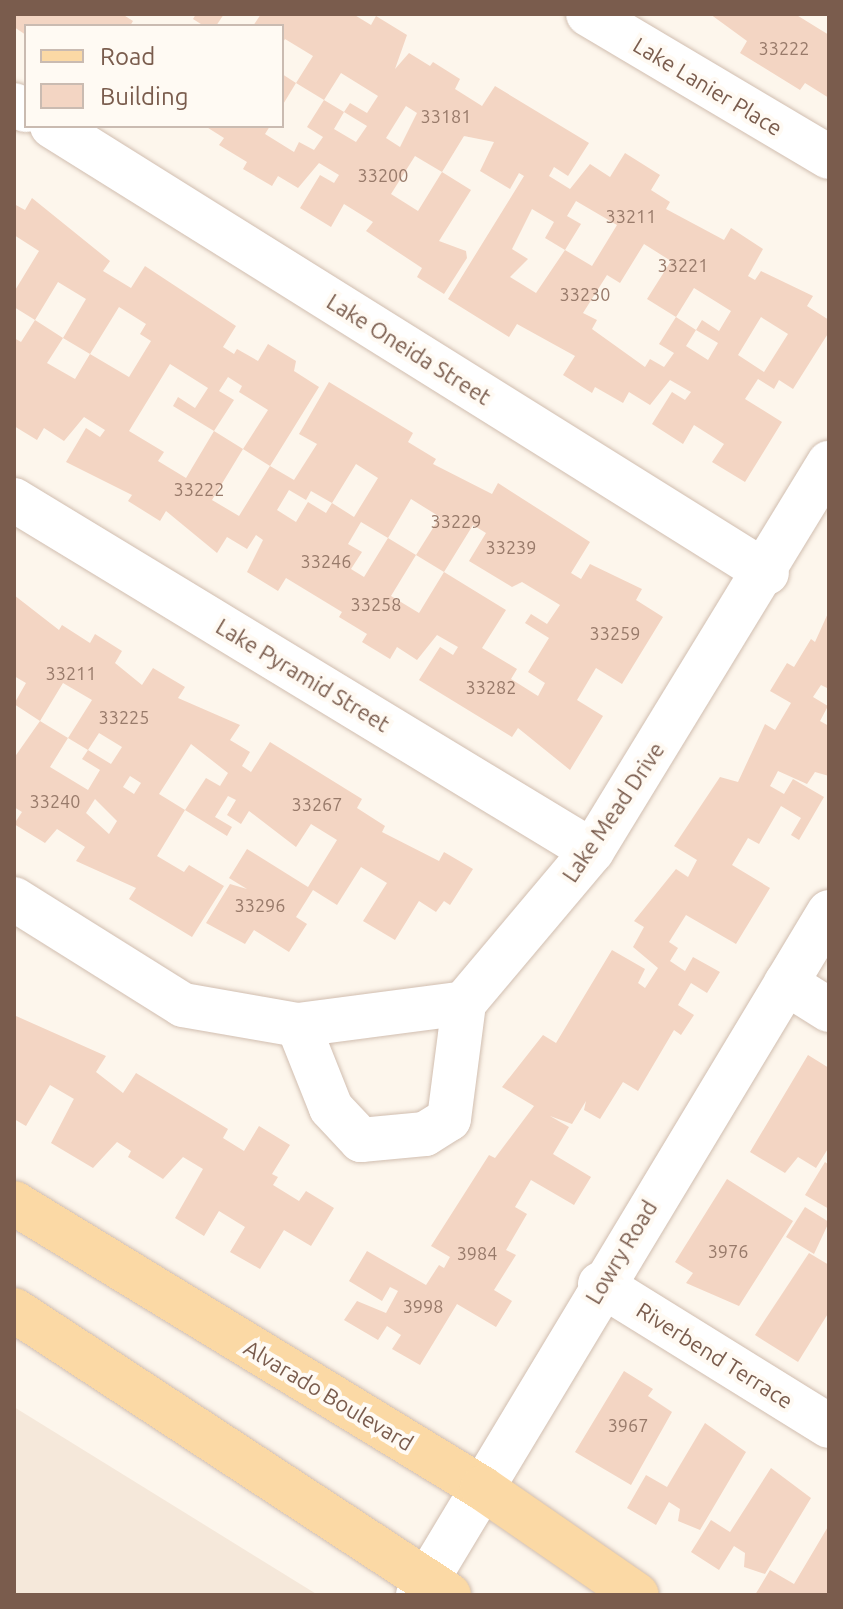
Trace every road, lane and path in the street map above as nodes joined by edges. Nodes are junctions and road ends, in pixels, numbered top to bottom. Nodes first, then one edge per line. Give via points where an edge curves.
1 (588, 14) edge
2 (55, 128) edge
3 (829, 157) edge
4 (829, 463) edge
5 (14, 500) edge
6 (767, 573) junction
7 (592, 851) junction
8 (14, 899) edge
9 (829, 912) edge
10 (786, 983) junction
11 (464, 1003) junction
12 (829, 1010) edge
13 (298, 1025) junction
14 (14, 1203) edge
15 (600, 1284) junction
16 (14, 1310) edge
17 (829, 1426) edge
18 (482, 1488) junction
19 (431, 1590) edge
20 (637, 1595) edge

1 - 3 street, Lake Lanier Place
2 - 6 street, Lake Oneida Street
4 - 6 street, Lake Mead Drive
5 - 7 street, Lake Pyramid Street
6 - 7 street, Lake Mead Drive
7 - 11 street, Lake Mead Drive
8 - 13 street via 183,1005
9 - 10 street, Lowry Road
10 - 12 street
10 - 15 street, Lowry Road
11 - 13 street
11 - 13 street via 449,1119 425,1134 361,1140 331,1108
14 - 18 main road, Alvarado Boulevard
15 - 17 street, Riverbend Terrace
15 - 18 street, Lowry Road
16 - 19 main road
18 - 19 street, Lowry Road
18 - 20 main road, Alvarado Boulevard

